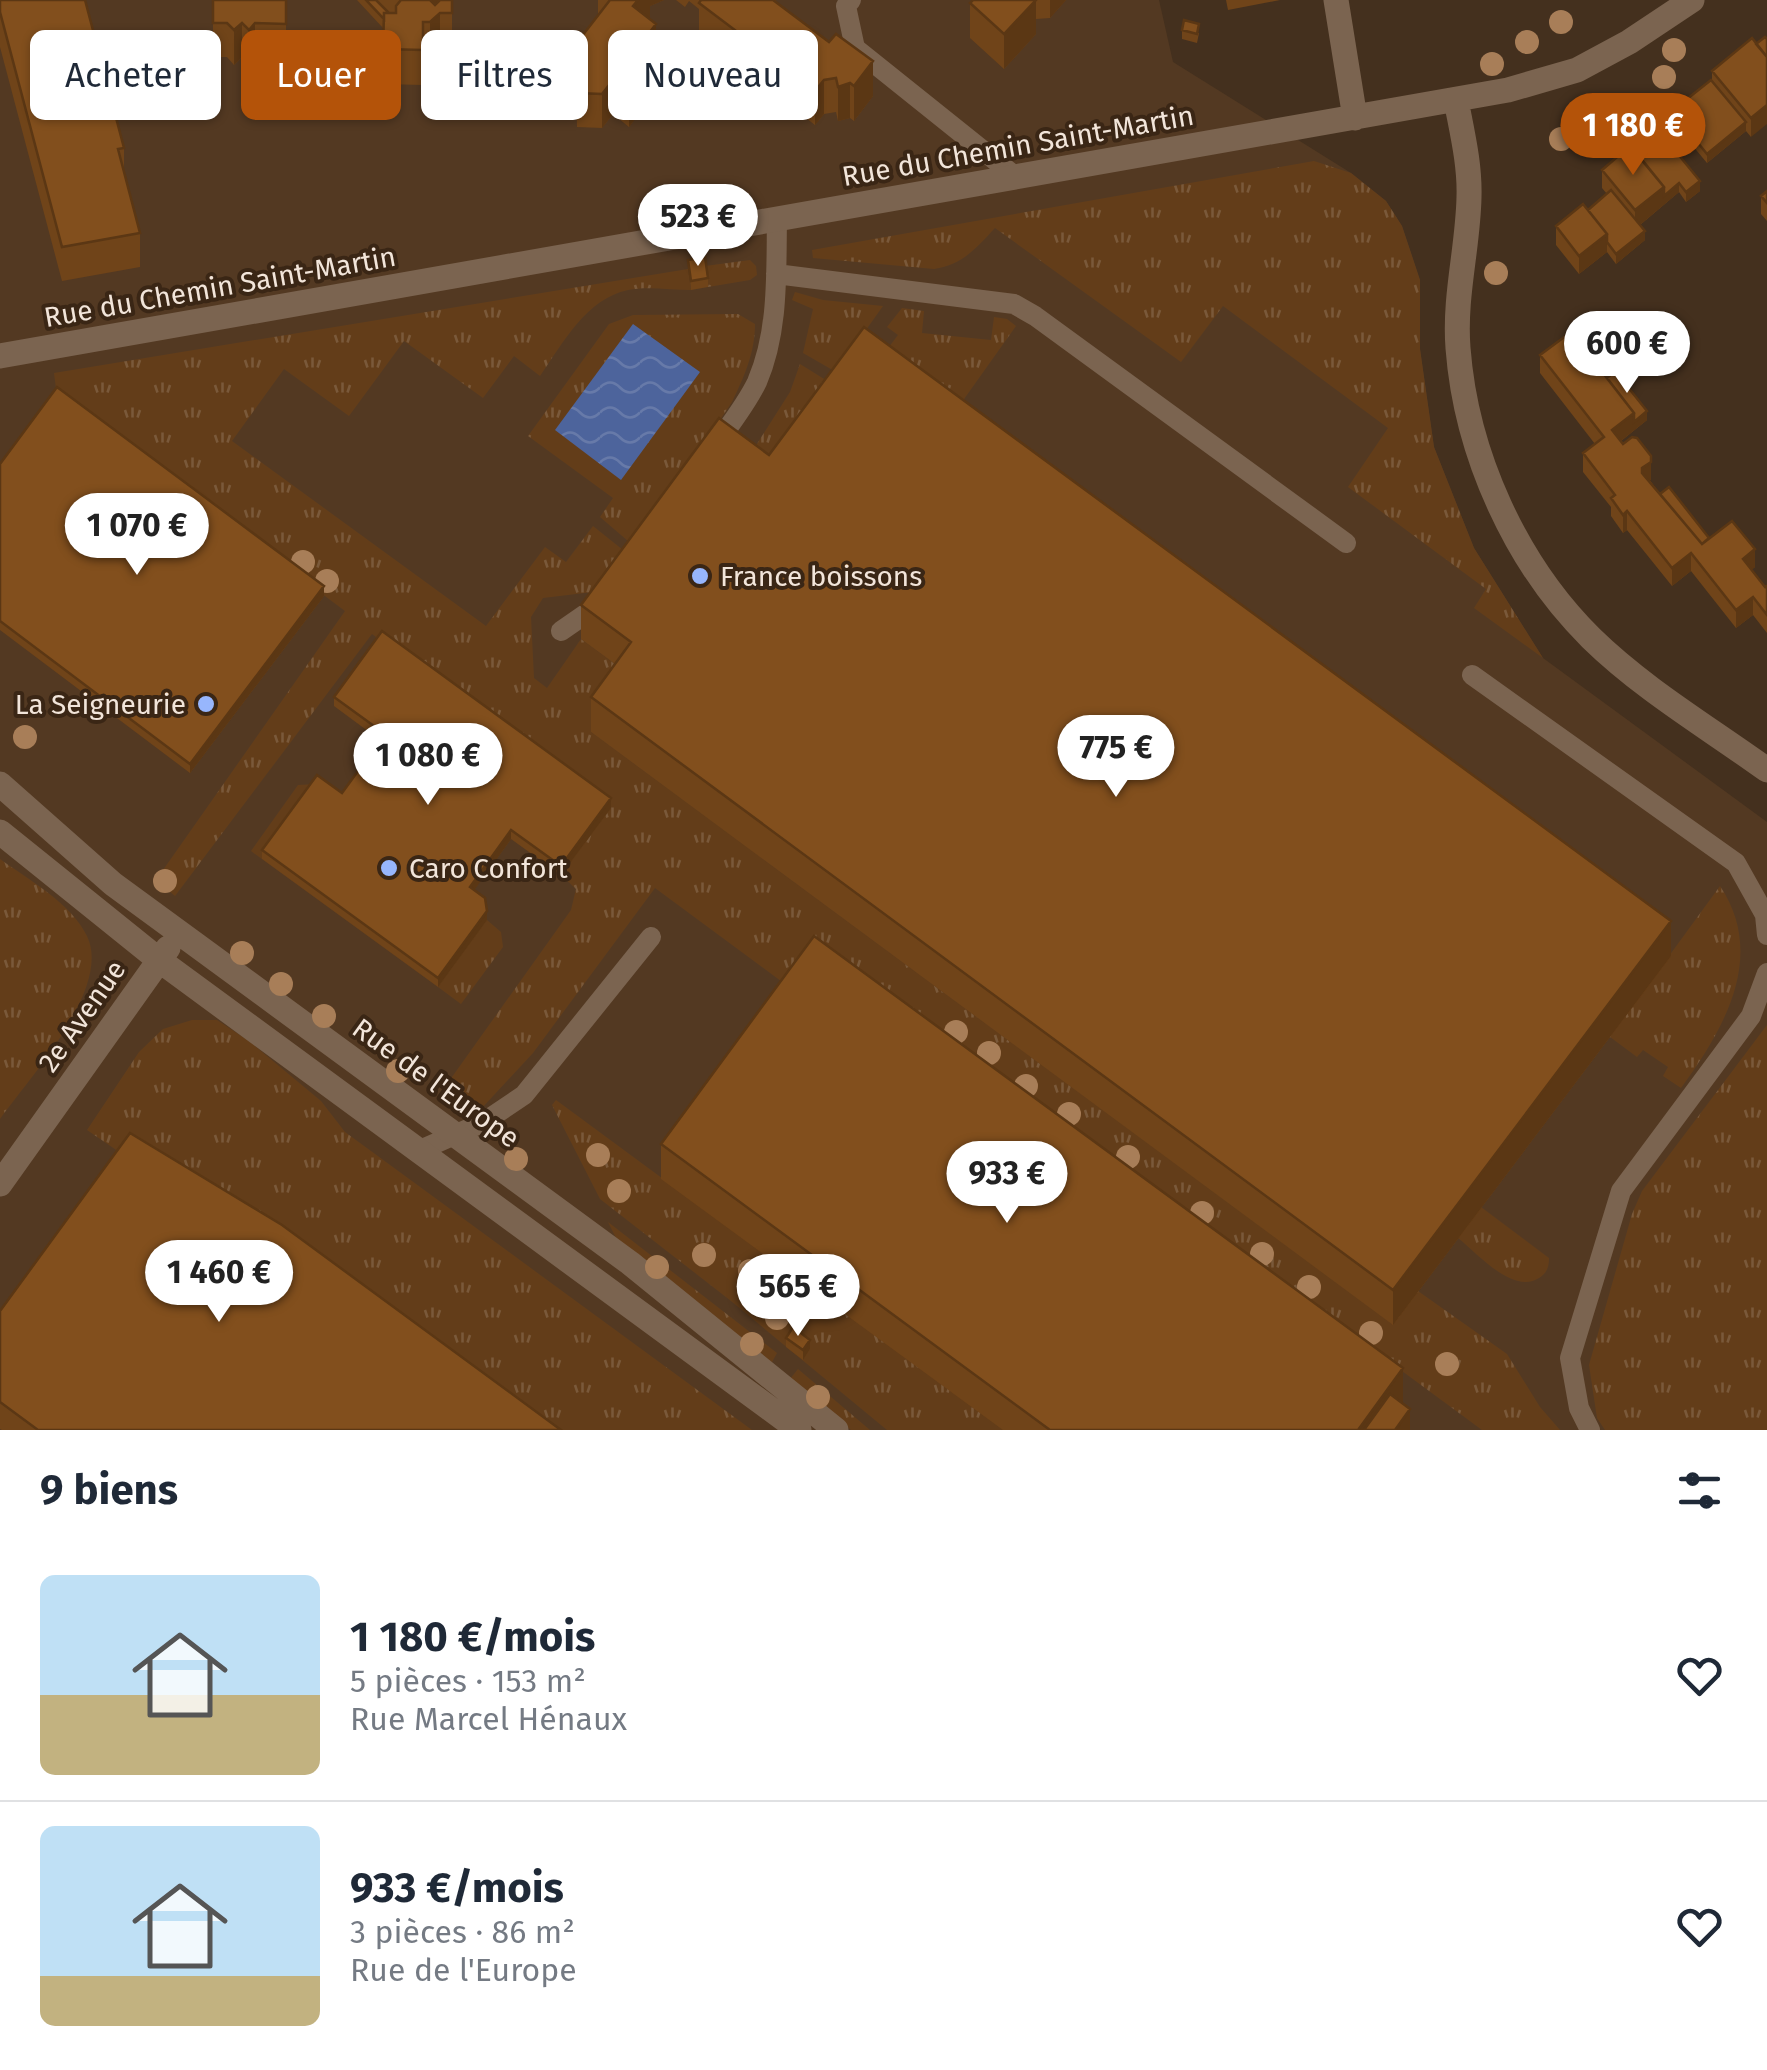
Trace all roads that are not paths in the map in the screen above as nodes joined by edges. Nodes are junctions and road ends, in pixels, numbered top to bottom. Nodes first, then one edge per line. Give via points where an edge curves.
1 (850, 0) edge
2 (1336, 0) edge
3 (1692, 0) edge
4 (1456, 100) junction
5 (1355, 118) junction
6 (1016, 178) junction
7 (777, 219) junction
8 (776, 274) junction
9 (0, 356) edge
10 (697, 470) edge
11 (1346, 543) dead end
12 (610, 590) edge
13 (561, 631) dead end
14 (1472, 675) dead end
15 (1767, 770) edge
16 (0, 784) edge
17 (0, 832) edge
18 (179, 932) junction
19 (1767, 935) edge
20 (652, 938) dead end
21 (159, 960) junction
22 (1767, 973) edge
23 (456, 1135) junction
24 (418, 1151) junction
25 (0, 1184) edge
26 (799, 1430) edge
27 (836, 1430) edge
28 (1590, 1430) edge

1 - 6 lane via 855,48
2 - 5 street
3 - 4 street, Rue du Chemin Saint-Martin via 1578,70
4 - 5 street, Rue du Chemin Saint-Martin
4 - 15 street via 1469,182 1458,348 1474,434 1499,503 1527,557 1590,637
5 - 6 street, Rue du Chemin Saint-Martin
6 - 7 street, Rue du Chemin Saint-Martin
7 - 8 lane
7 - 9 street, Rue du Chemin Saint-Martin
8 - 10 lane via 772,329 757,381
8 - 11 lane via 1014,304
12 - 13 lane
14 - 19 lane via 1736,863 1765,915
16 - 18 street, Rue de l'Europe via 113,884
17 - 21 street
18 - 21 street, 2e Avenue
18 - 23 street, Rue de l'Europe
20 - 23 lane via 532,1087
21 - 24 street
21 - 25 street, 2e Avenue
22 - 28 lane via 1751,1016 1621,1191 1570,1358
23 - 24 lane
23 - 27 street, Rue de l'Europe via 630,1262
24 - 26 street

